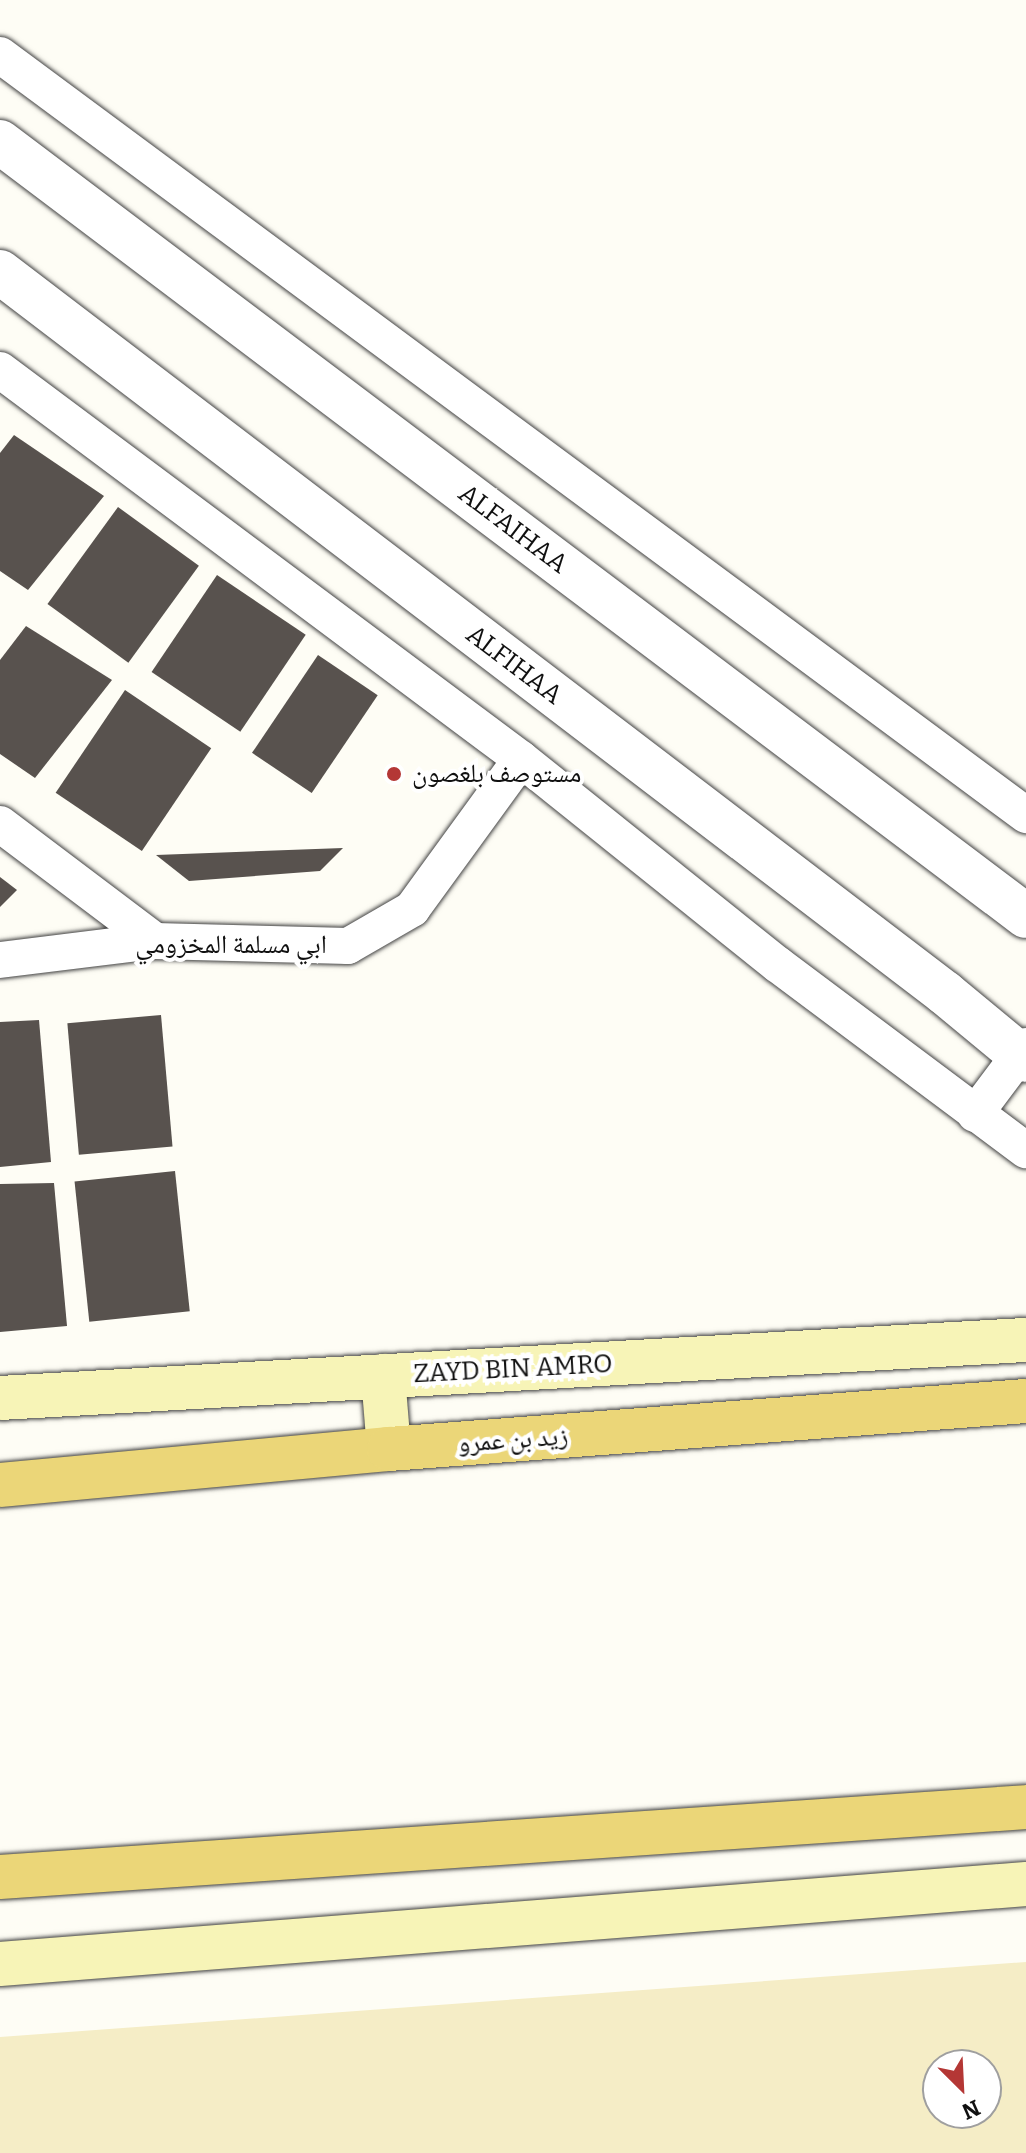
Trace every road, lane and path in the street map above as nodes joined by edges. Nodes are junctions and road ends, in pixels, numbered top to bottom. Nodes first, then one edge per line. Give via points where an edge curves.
1 (0, 55) edge
2 (0, 142) edge
3 (0, 272) edge
4 (0, 370) edge
5 (521, 759) junction
6 (1026, 815) edge
7 (0, 824) edge
8 (1026, 916) edge
9 (155, 941) junction
10 (0, 960) edge
11 (1024, 1054) edge
12 (975, 1114) junction
13 (1025, 1147) edge
14 (1026, 1316) edge
15 (1010, 1342) edge
16 (383, 1376) junction
17 (0, 1398) edge
18 (1026, 1401) edge
19 (389, 1449) junction
20 (166, 1470) junction
21 (0, 1485) edge
22 (0, 1501) edge
23 (1026, 1807) edge
24 (0, 1877) edge
25 (1026, 1884) edge
26 (0, 1964) edge

1 - 6 street
2 - 8 street, ALFAIHAA
3 - 11 street, ALFIHAA
4 - 5 street
5 - 9 street, ابي مسلمة المخزومي via 412,909 348,946
5 - 12 street
7 - 9 street
9 - 10 street, ابي مسلمة المخزومي
11 - 12 street
12 - 13 street
14 - 15 street
15 - 16 main road, ZAYD BIN AMRO
16 - 17 main road, ZAYD BIN AMRO
16 - 19 main road
18 - 19 main road, زيد بن عمرو
19 - 20 main road, زيد بن عمرو
20 - 21 main road, زيد بن عمرو
20 - 22 main road
23 - 24 main road
25 - 26 main road

